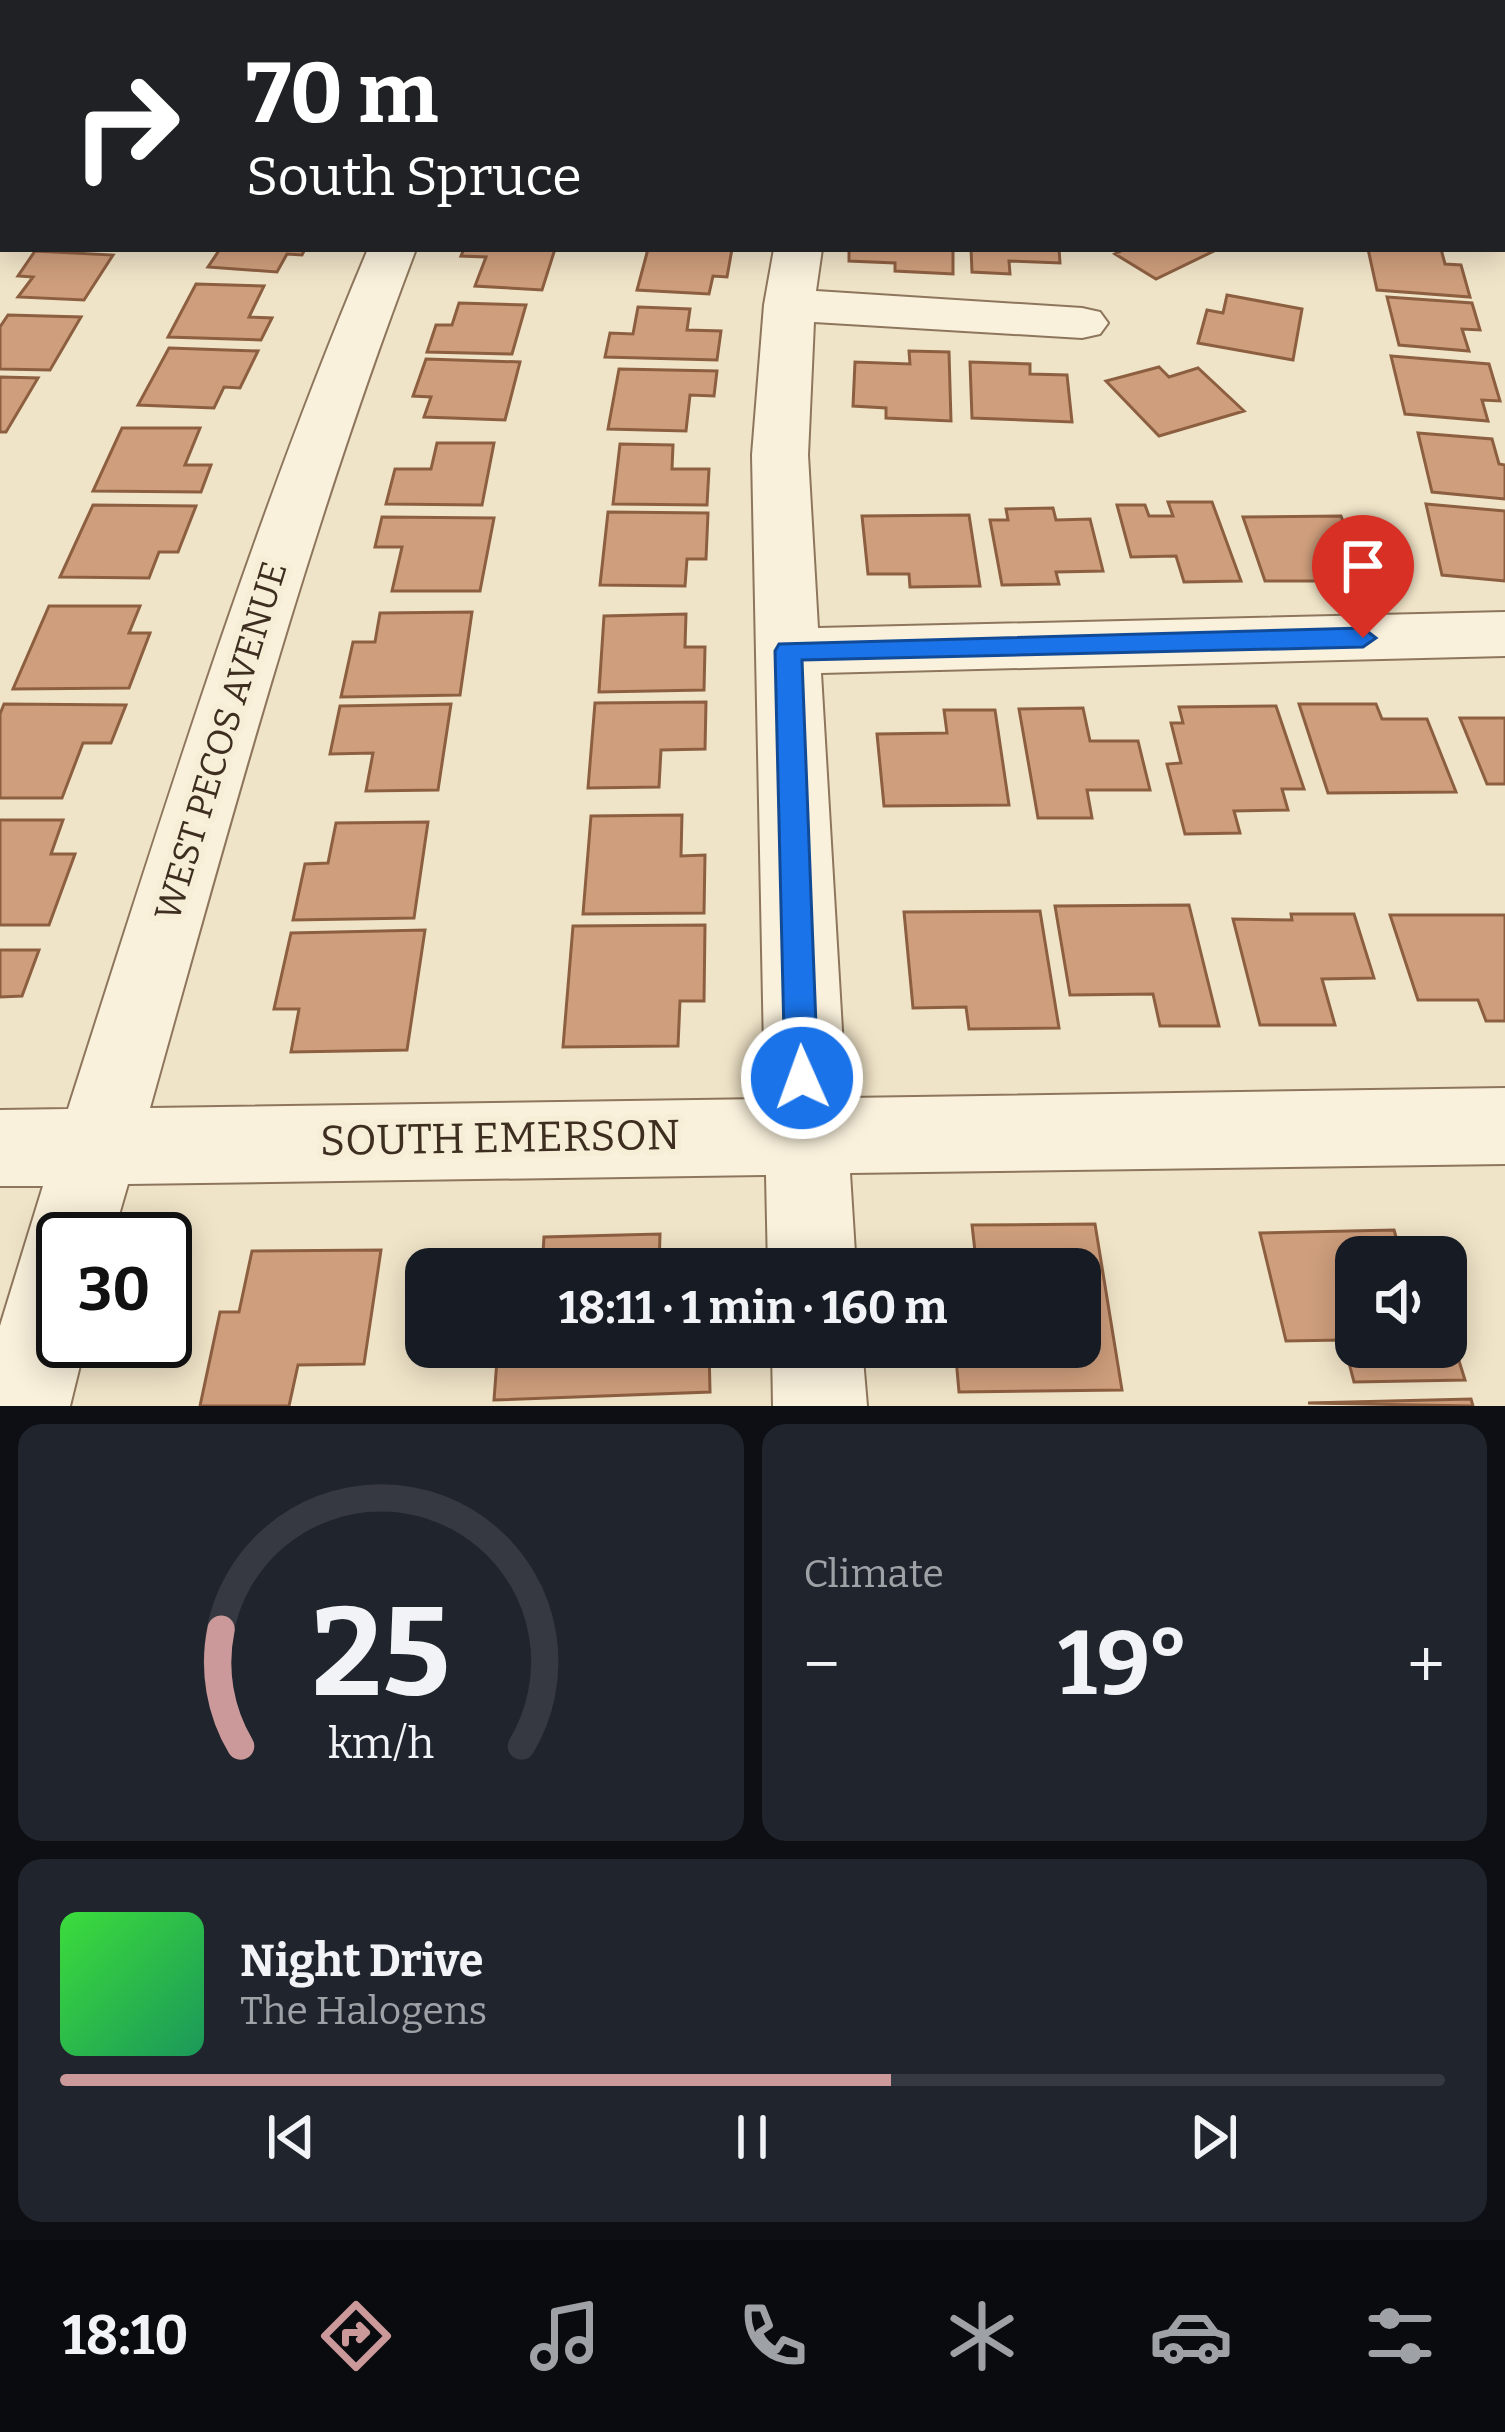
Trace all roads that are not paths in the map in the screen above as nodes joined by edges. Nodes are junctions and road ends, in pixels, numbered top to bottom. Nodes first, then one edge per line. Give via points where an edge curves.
1 (391, 252) edge
2 (794, 277) edge
3 (1082, 323) dead end
4 (1505, 634) edge
5 (788, 651) junction
6 (806, 1133) junction
7 (1500, 1138) edge
8 (97, 1144) junction
9 (0, 1148) edge
10 (77, 1212) edge
11 (811, 1248) edge
12 (36, 1356) edge
13 (818, 1368) edge
14 (22, 1406) edge
15 (820, 1406) edge

1 - 8 street, WEST PECOS AVENUE via 254,628
2 - 3 street
2 - 5 street via 780,455
4 - 5 street
5 - 6 street
6 - 7 street, SOUTH EMERSON
6 - 8 street, SOUTH EMERSON
6 - 11 street
8 - 9 street, SOUTH EMERSON
8 - 10 street, WEST PECOS AVENUE
12 - 14 street
13 - 15 street

